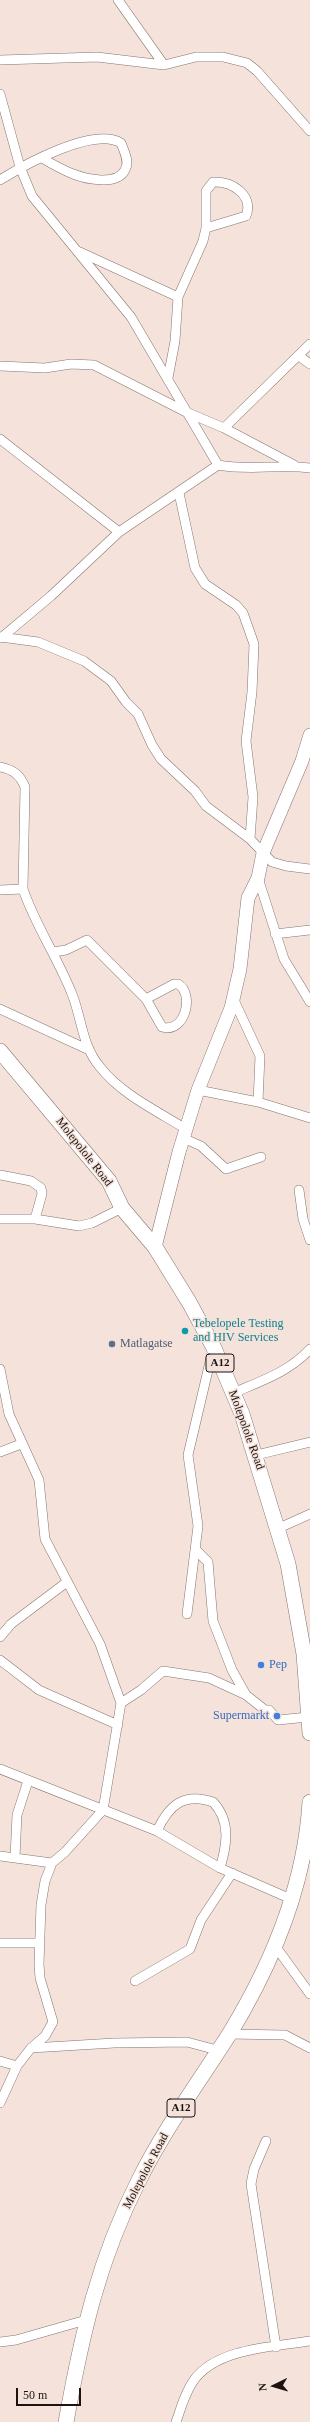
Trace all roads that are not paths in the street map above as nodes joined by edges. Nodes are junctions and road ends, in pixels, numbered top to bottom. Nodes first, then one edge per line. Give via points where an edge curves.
1 (118, 0) edge
2 (0, 60) edge
3 (164, 65) junction
4 (0, 94) edge
5 (310, 131) edge
6 (42, 158) junction
7 (20, 167) junction
8 (0, 180) edge
9 (206, 228) junction
10 (77, 251) junction
11 (178, 297) junction
12 (310, 344) edge
13 (299, 356) junction
14 (310, 364) edge
15 (0, 366) edge
16 (168, 378) junction
17 (186, 412) junction
18 (224, 428) junction
19 (0, 439) edge
20 (218, 465) junction
21 (295, 466) junction
22 (310, 468) edge
23 (179, 493) junction
24 (119, 532) junction
25 (1, 638) edge
26 (310, 735) edge
27 (0, 767) edge
28 (250, 839) junction
29 (262, 853) junction
30 (310, 869) edge
31 (258, 878) junction
32 (24, 889) junction
33 (0, 890) edge
34 (310, 930) edge
35 (275, 934) junction
36 (53, 952) junction
37 (233, 998) junction
38 (146, 999) junction
39 (310, 1002) edge
40 (0, 1008) edge
41 (87, 1049) junction
42 (0, 1051) edge
43 (198, 1090) junction
44 (258, 1102) junction
45 (310, 1118) edge
46 (184, 1134) junction
47 (261, 1157) dead end
48 (0, 1175) edge
49 (298, 1190) dead end
50 (122, 1208) junction
51 (0, 1219) edge
52 (35, 1219) junction
53 (310, 1240) edge
54 (155, 1248) junction
55 (214, 1348) junction
56 (310, 1349) edge
57 (0, 1369) edge
58 (233, 1393) junction
59 (310, 1442) edge
60 (21, 1444) junction
61 (0, 1452) edge
62 (256, 1455) junction
63 (310, 1514) edge
64 (279, 1528) junction
65 (195, 1549) junction
66 (67, 1582) junction
67 (187, 1614) dead end
68 (0, 1637) edge
69 (0, 1660) edge
70 (246, 1696) junction
71 (121, 1703) junction
72 (308, 1717) junction
73 (118, 1725) junction
74 (310, 1733) edge
75 (0, 1769) edge
76 (28, 1781) junction
77 (310, 1802) edge
78 (103, 1810) junction
79 (157, 1831) junction
80 (0, 1856) edge
81 (15, 1857) junction
82 (52, 1863) junction
83 (305, 1863) edge
84 (220, 1868) junction
85 (232, 1873) junction
86 (291, 1899) junction
87 (0, 1943) edge
88 (40, 1943) junction
89 (276, 1947) junction
90 (134, 1981) dead end
91 (310, 1994) edge
92 (229, 2034) junction
93 (31, 2048) junction
94 (310, 2048) edge
95 (217, 2050) junction
96 (0, 2062) edge
97 (17, 2066) junction
98 (0, 2103) edge
99 (266, 2141) dead end
100 (86, 2320) junction
101 (0, 2342) edge
102 (310, 2342) edge
103 (276, 2347) junction
104 (66, 2422) edge
105 (176, 2422) edge

1 - 3 street
2 - 3 street via 97,57
3 - 5 street via 196,57 223,56 247,63
4 - 7 street
6 - 6 street via 91,140 110,140 121,143 127,161 126,170 121,175 103,180 73,174
6 - 7 street
7 - 8 street
7 - 10 street via 32,196
9 - 9 street via 206,191 213,182 224,182 247,198 249,209 246,216
9 - 11 street via 203,241
10 - 11 street
10 - 16 street via 131,317
11 - 16 street via 175,341
12 - 13 street
13 - 14 street
13 - 18 street
15 - 17 street via 44,368 71,364 94,365
16 - 17 street
17 - 18 street
17 - 20 street
18 - 21 street
19 - 24 street
20 - 21 street via 233,468
20 - 23 street
21 - 22 street
23 - 24 street
23 - 28 street via 195,568 205,584 236,605 243,613 254,644 246,741 253,797
24 - 25 street via 51,596
25 - 28 street via 38,642 84,661 110,681 138,714 152,745 170,769 219,817
26 - 29 street via 302,761
27 - 32 street via 20,776 25,787
28 - 29 street
29 - 30 street via 272,862
29 - 31 street
31 - 35 street via 270,909
31 - 37 street via 248,898 240,969
32 - 33 street
32 - 36 street
34 - 35 street
35 - 39 street via 284,959
36 - 38 street via 66,950 87,940
36 - 41 street via 79,1013
37 - 43 street
37 - 44 street via 260,1056
38 - 38 street via 178,984 185,991 187,1006 178,1025 166,1028 158,1022
40 - 41 street
41 - 46 street via 100,1068 122,1089
42 - 50 main road, Molepolole Road / A12 via 109,1181
43 - 44 street
43 - 46 street
44 - 45 street
46 - 47 street via 226,1169
46 - 54 street
48 - 52 street via 31,1181 41,1188 42,1194
49 - 53 street
50 - 52 street via 92,1223 79,1226
50 - 54 main road, Molepolole Road / A12
51 - 52 street
54 - 55 main road, Molepolole Road / A12
55 - 58 main road, Molepolole Road / A12
55 - 65 street via 188,1455 197,1514
56 - 58 street via 284,1371
57 - 60 street via 9,1414
58 - 62 main road, Molepolole Road / A12
59 - 62 street
60 - 61 street
60 - 66 street via 39,1480 45,1539
62 - 64 main road, Molepolole Road / A12
63 - 64 street
64 - 72 main road, Molepolole Road / A12 via 299,1624
65 - 67 street
65 - 70 street via 208,1562 213,1621 232,1670
66 - 68 street via 11,1624
66 - 71 street via 100,1644
69 - 73 street via 39,1690
70 - 71 street via 209,1678 162,1671 141,1690
70 - 72 street via 265,1710 269,1710 278,1720
71 - 73 street
72 - 74 main road, Molepolole Road / A12
73 - 78 street
75 - 76 street
76 - 78 street
76 - 81 street via 17,1815
77 - 83 main road, Molepolole Road / A12
78 - 79 street
78 - 82 street
79 - 84 street
79 - 84 street via 165,1814 174,1805 195,1798 213,1802 225,1820 227,1834
80 - 81 street
81 - 82 street
82 - 88 street via 45,1881 41,1905
83 - 86 main road, Molepolole Road / A12
84 - 85 street
85 - 86 street
85 - 90 street via 201,1920 190,1949
86 - 89 main road, Molepolole Road / A12
87 - 88 street
88 - 93 street via 40,1978 52,2022 45,2036
89 - 91 street
89 - 92 main road, Molepolole Road / A12
92 - 94 street via 285,2035
92 - 95 main road, Molepolole Road / A12
93 - 95 street via 180,2042
93 - 97 street
95 - 100 main road, Molepolole Road / A12 via 139,2179 110,2245
96 - 97 street
97 - 98 street
99 - 103 street via 254,2169 251,2184
100 - 101 street via 16,2340
100 - 104 main road, Molepolole Road / A12
102 - 103 street
103 - 105 street via 225,2356 212,2363 194,2380

